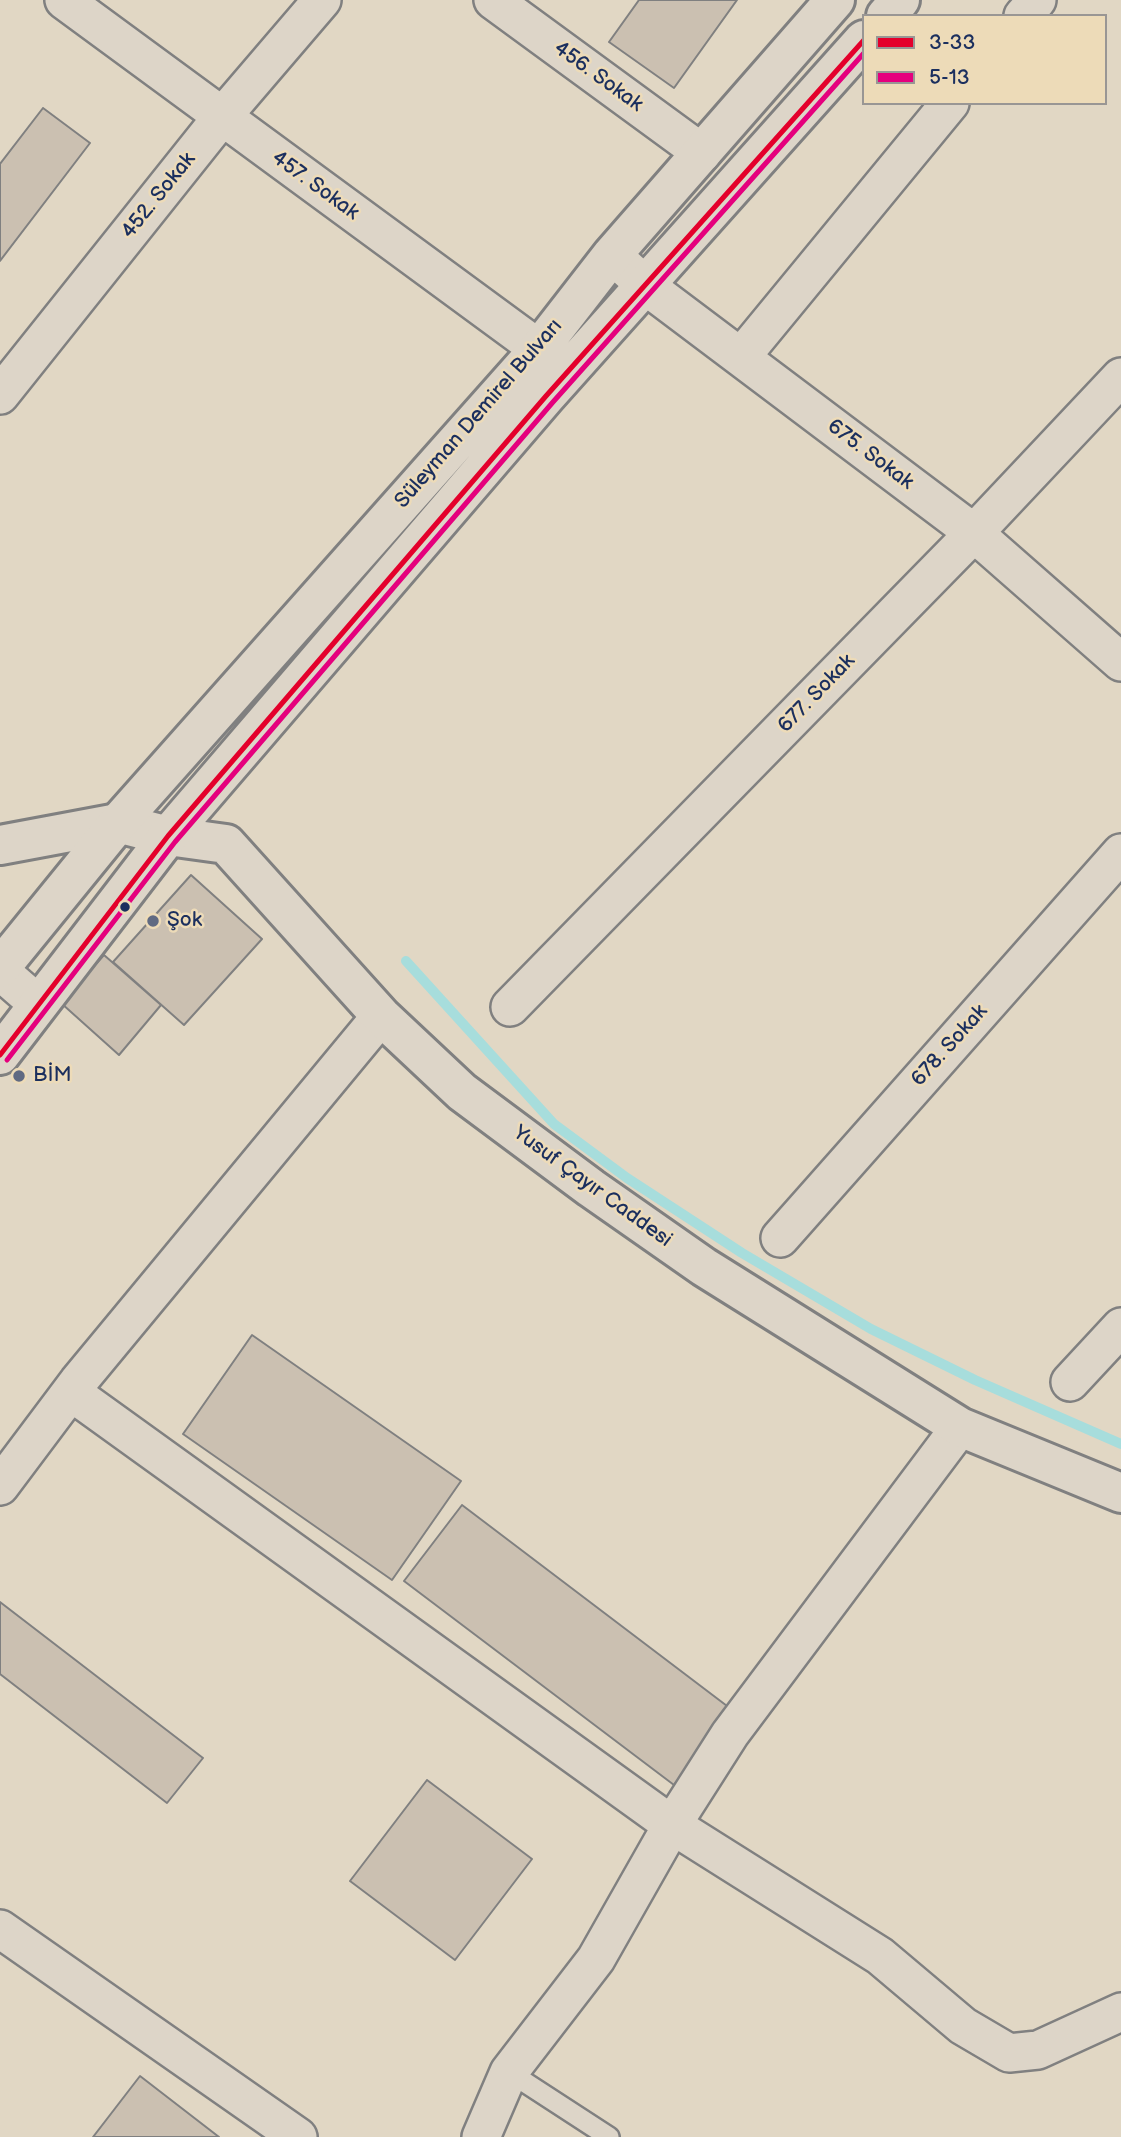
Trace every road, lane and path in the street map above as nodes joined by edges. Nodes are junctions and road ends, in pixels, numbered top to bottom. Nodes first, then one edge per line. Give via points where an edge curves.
1 (64, 0) edge
2 (322, 0) edge
3 (494, 0) edge
4 (835, 0) edge
5 (900, 0) edge
6 (1037, 0) edge
7 (888, 14) edge
8 (1025, 14) edge
9 (862, 42) edge
10 (948, 105) edge
11 (221, 118) junction
12 (702, 153) junction
13 (612, 256) junction
14 (646, 286) junction
15 (740, 358) junction
16 (552, 362) junction
17 (1121, 377) edge
18 (0, 395) edge
19 (974, 533) junction
20 (1121, 663) edge
21 (118, 823) junction
22 (169, 836) junction
23 (0, 845) edge
24 (1121, 853) edge
25 (0, 969) edge
26 (38, 1004) junction
27 (510, 1007) dead end
28 (382, 1016) junction
29 (0, 1055) edge
30 (780, 1238) dead end
31 (1121, 1327) edge
32 (1070, 1382) dead end
33 (71, 1392) junction
34 (960, 1427) junction
35 (0, 1486) edge
36 (1121, 1493) edge
37 (672, 1825) junction
38 (0, 1929) edge
39 (1121, 2012) edge
40 (509, 2072) junction
41 (298, 2137) edge
42 (481, 2137) edge
43 (609, 2137) edge

1 - 11 street, 457. Sokak
2 - 11 street, 452. Sokak
3 - 12 street, 456. Sokak
4 - 12 main road, Süleyman Demirel Bulvarı
5 - 7 main road
6 - 8 street
9 - 14 main road, Süleyman Demirel Bulvarı
10 - 15 street
11 - 16 street, 457. Sokak
11 - 18 street, 452. Sokak
12 - 13 main road, Süleyman Demirel Bulvarı
13 - 14 street, 675. Sokak
13 - 16 main road, Süleyman Demirel Bulvarı
14 - 15 street, 675. Sokak
14 - 16 main road, Süleyman Demirel Bulvarı
15 - 19 street, 675. Sokak
16 - 21 main road, Süleyman Demirel Bulvarı
16 - 22 main road, Süleyman Demirel Bulvarı
17 - 19 street, 677. Sokak
19 - 20 street, 675. Sokak
19 - 27 street, 677. Sokak
21 - 22 main road, Yusuf Çayır Caddesi
21 - 23 main road
21 - 25 main road, Süleyman Demirel Bulvarı
22 - 26 main road, Süleyman Demirel Bulvarı
22 - 28 main road, Yusuf Çayır Caddesi via 226,844
24 - 30 street, 678. Sokak
25 - 26 street
26 - 29 main road, Süleyman Demirel Bulvarı
28 - 33 street
28 - 34 main road, Yusuf Çayır Caddesi via 462,1092 591,1188 704,1267
31 - 32 street
33 - 35 street
33 - 37 street
34 - 36 main road, Yusuf Çayır Caddesi
34 - 37 street via 730,1734
37 - 39 street via 880,1956 963,2026 1009,2053 1038,2050
37 - 40 street via 596,1959
38 - 41 street
40 - 42 street
40 - 43 lane

